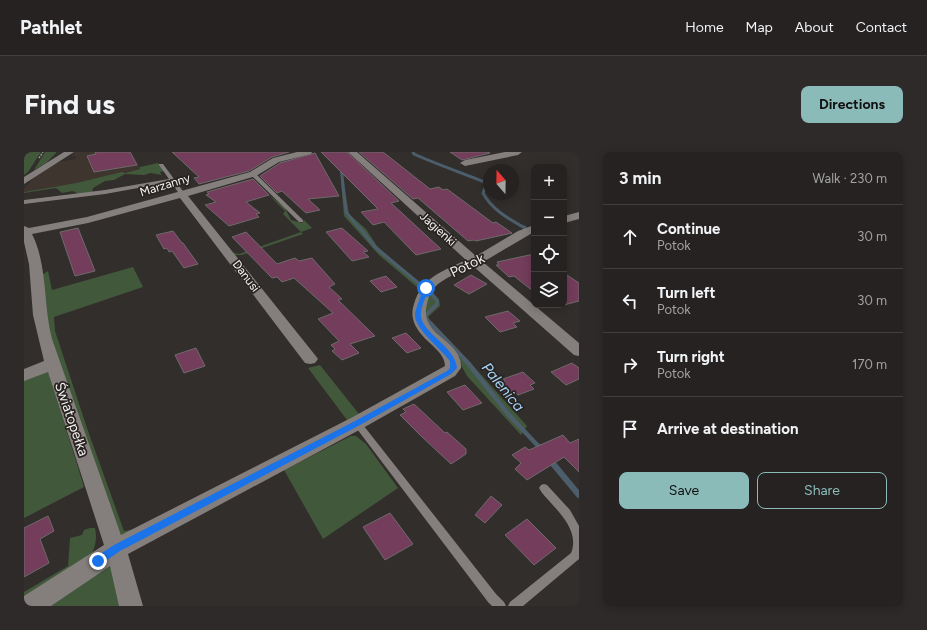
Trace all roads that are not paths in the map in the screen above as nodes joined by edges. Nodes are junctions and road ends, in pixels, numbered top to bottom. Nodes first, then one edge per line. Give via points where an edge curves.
1 (70, 152) edge
2 (308, 152) edge
3 (352, 152) edge
4 (518, 152) edge
5 (505, 153) edge
6 (60, 155) edge
7 (465, 163) dead end
8 (161, 165) dead end
9 (253, 174) junction
10 (172, 180) junction
11 (24, 181) edge
12 (182, 194) junction
13 (24, 202) edge
14 (579, 216) edge
15 (567, 219) edge
16 (301, 221) dead end
17 (24, 230) edge
18 (531, 230) edge
19 (474, 261) junction
20 (579, 351) edge
21 (310, 359) dead end
22 (53, 364) junction
23 (24, 375) edge
24 (357, 423) junction
25 (544, 488) dead end
26 (117, 548) junction
27 (30, 606) edge
28 (131, 606) edge
29 (500, 606) edge
30 (514, 606) edge

1 - 6 street
2 - 9 street, Marzanny via 276,160
3 - 19 street, Jagienki
4 - 5 street
5 - 7 street
6 - 11 street
8 - 10 lane
9 - 12 street, Marzanny
9 - 16 lane
10 - 12 lane
10 - 13 lane via 85,195
12 - 17 street, Marzanny via 95,218
12 - 21 street, Danusi
14 - 15 street
17 - 22 street, Światopełka via 31,246 42,325
18 - 19 street, Potok
19 - 20 street, Jagienki
19 - 24 street, Potok via 426,288 418,313 422,327 450,356 454,368
22 - 23 street
22 - 26 street, Światopełka
24 - 26 street, Potok
24 - 29 lane
25 - 30 lane via 572,523 579,544 575,556
26 - 27 street, Potok
26 - 28 street, Światopełka

